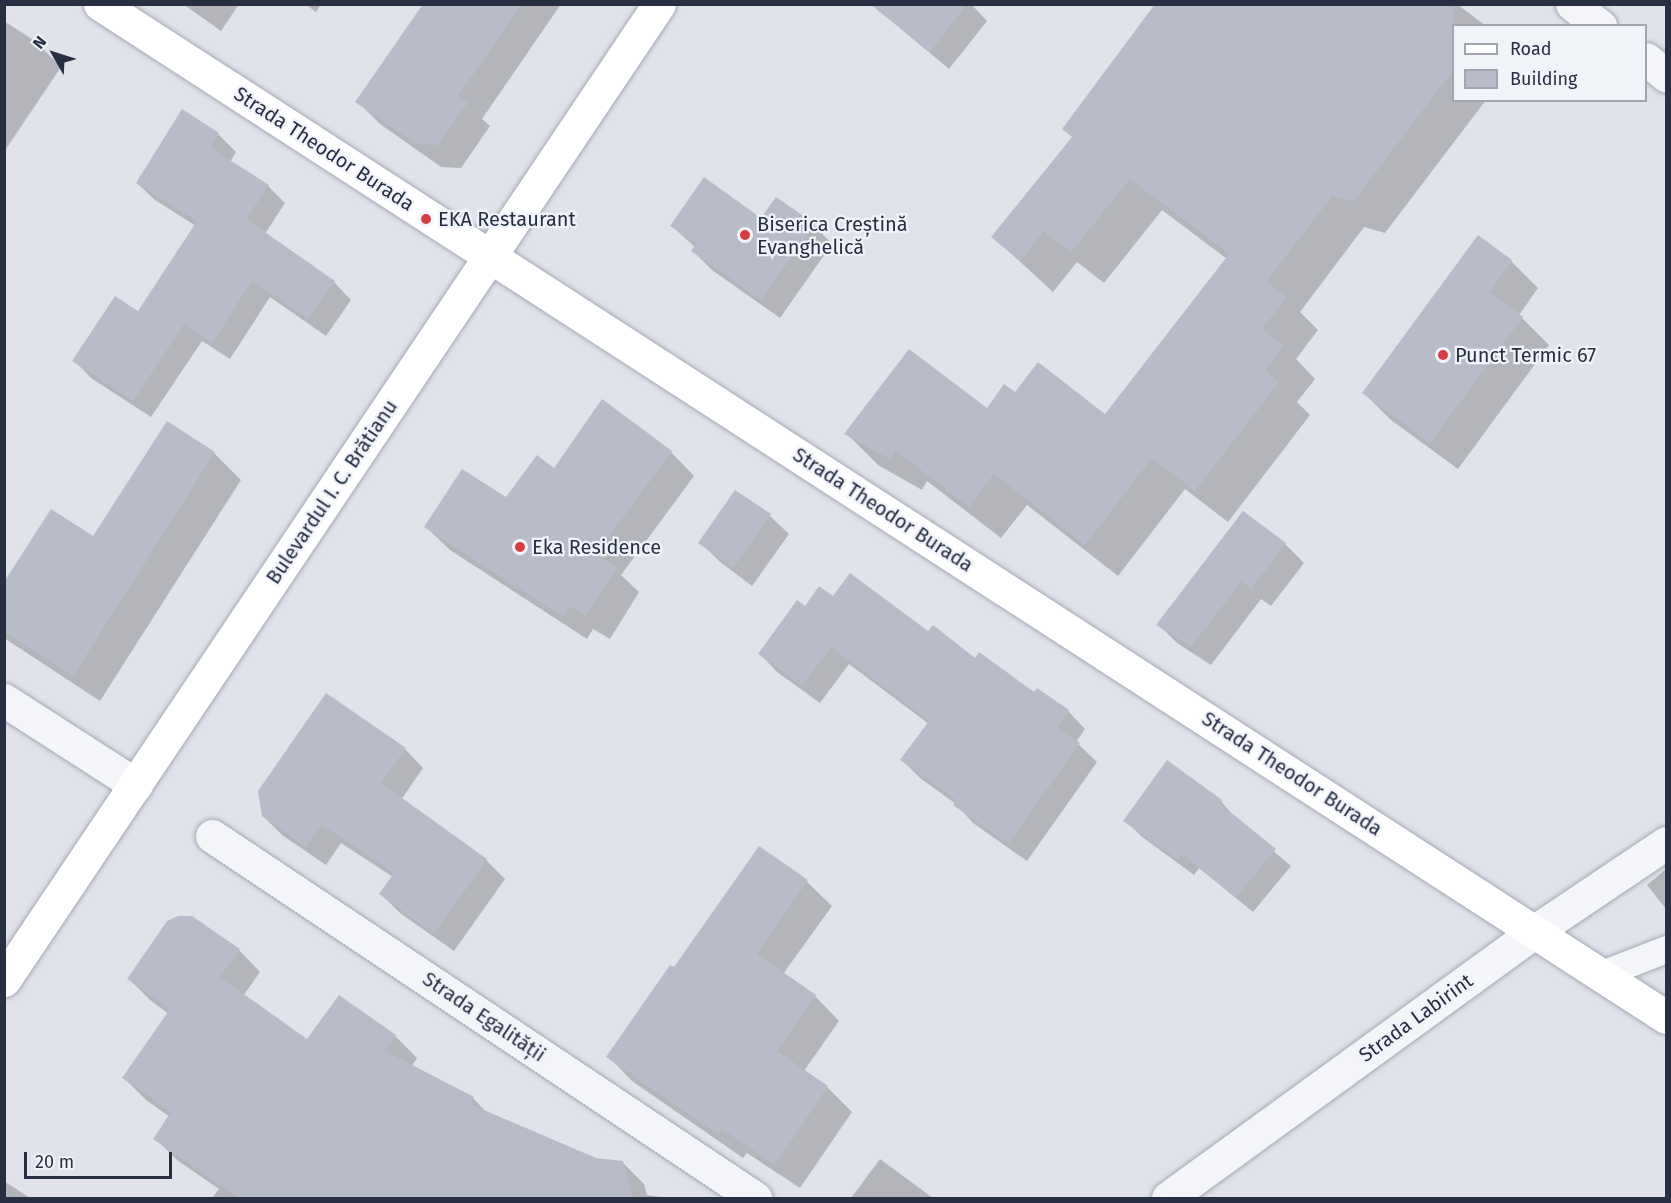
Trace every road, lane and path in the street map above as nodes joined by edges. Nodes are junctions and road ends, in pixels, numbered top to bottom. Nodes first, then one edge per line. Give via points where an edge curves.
1 (100, 4) edge
2 (659, 4) edge
3 (1572, 4) edge
4 (1597, 24) edge
5 (1647, 60) edge
6 (1666, 75) edge
7 (490, 257) junction
8 (4, 700) edge
9 (136, 785) junction
10 (212, 836) dead end
11 (1666, 843) edge
12 (1534, 931) junction
13 (1666, 949) edge
14 (1602, 975) junction
15 (4, 980) edge
16 (1666, 1017) edge
17 (755, 1198) edge
18 (1168, 1198) edge

1 - 7 street, Strada Theodor Burada
2 - 7 street, Bulevardul I. C. Brătianu
3 - 4 street
5 - 6 street
7 - 9 street, Bulevardul I. C. Brătianu
7 - 12 street, Strada Theodor Burada
8 - 9 street
9 - 15 street, Bulevardul I. C. Brătianu
10 - 17 street, Strada Egalității
11 - 12 street, Strada Labirint
12 - 14 street, Strada Theodor Burada
12 - 18 street, Strada Labirint
13 - 14 lane
14 - 16 street, Strada Theodor Burada

